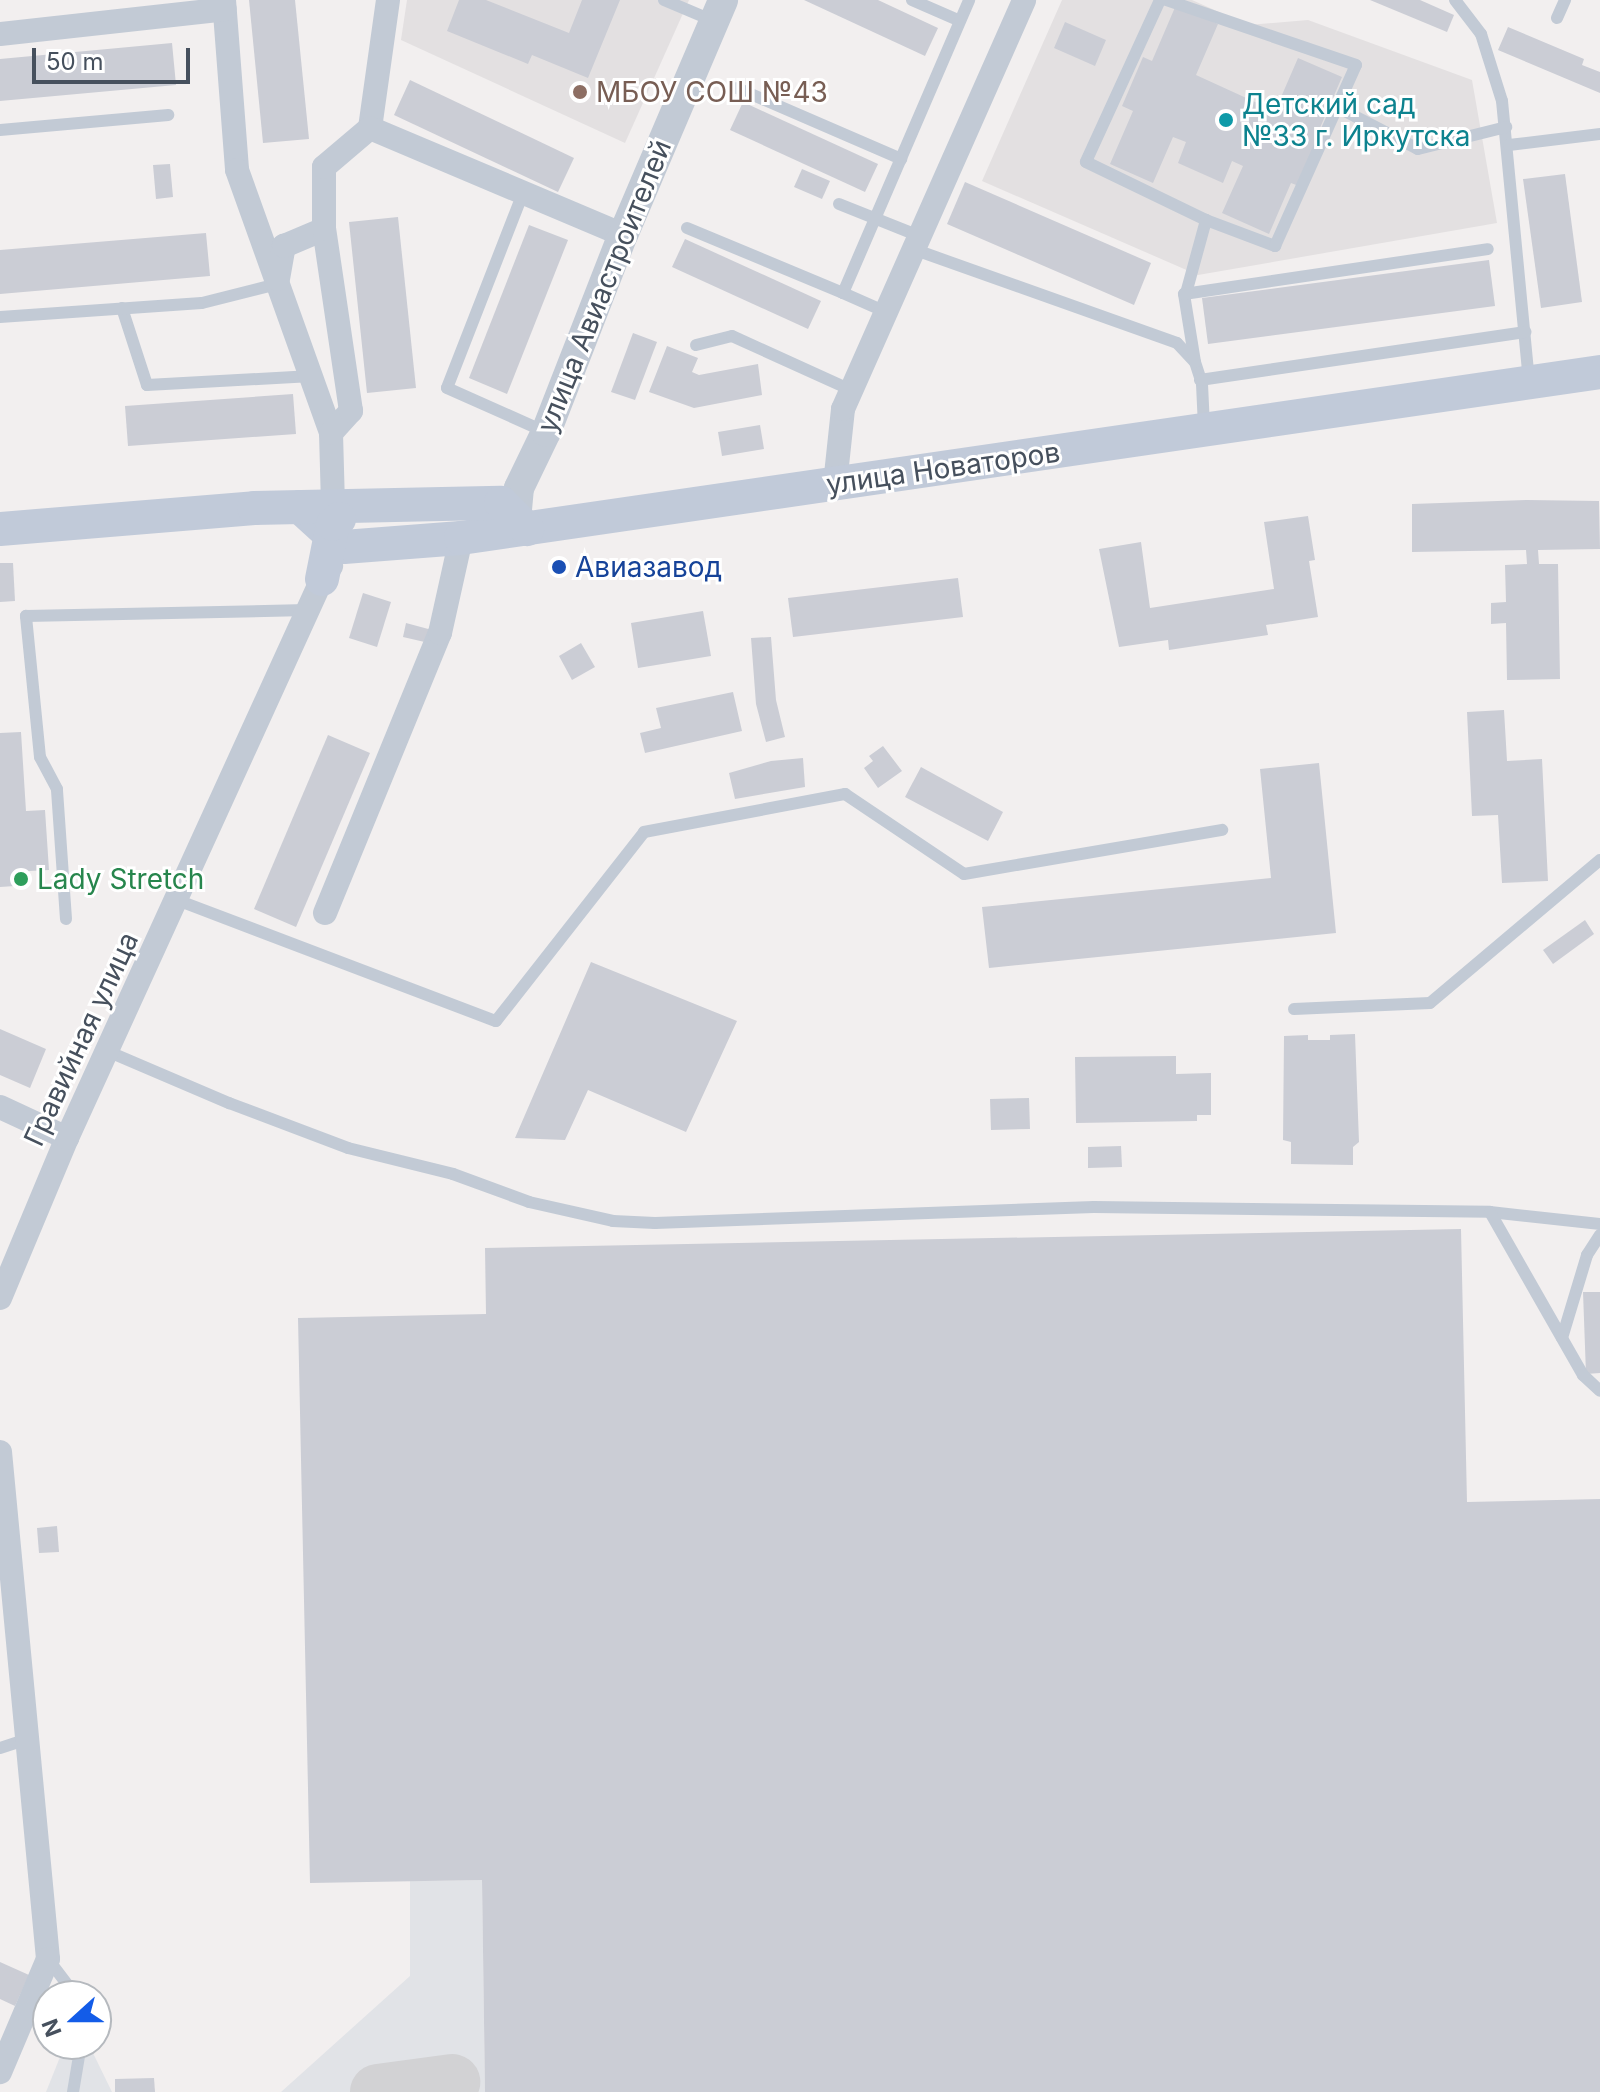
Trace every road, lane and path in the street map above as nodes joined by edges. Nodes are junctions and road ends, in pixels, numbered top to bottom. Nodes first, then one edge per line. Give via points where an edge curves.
1 (388, 0) edge
2 (664, 0) edge
3 (912, 0) edge
4 (969, 0) edge
5 (1024, 0) edge
6 (1163, 0) edge
7 (1455, 0) edge
8 (1565, 0) edge
9 (225, 4) edge
10 (719, 11) edge
11 (1557, 18) dead end
12 (960, 21) junction
13 (0, 34) edge
14 (737, 88) dead end
15 (1337, 107) junction
16 (168, 115) dead end
17 (1506, 127) junction
18 (370, 128) junction
19 (0, 130) edge
20 (1600, 134) edge
21 (1509, 145) junction
22 (901, 159) junction
23 (523, 193) junction
24 (839, 204) dead end
25 (875, 218) junction
26 (1206, 220) junction
27 (687, 228) dead end
28 (324, 229) junction
29 (623, 235) junction
30 (916, 243) junction
31 (1488, 249) dead end
32 (277, 284) junction
33 (843, 293) junction
34 (1185, 297) junction
35 (122, 308) junction
36 (886, 312) junction
37 (0, 317) edge
38 (1525, 332) junction
39 (696, 345) dead end
40 (1195, 362) junction
41 (1600, 372) edge
42 (312, 376) junction
43 (1200, 380) junction
44 (1529, 383) junction
45 (851, 390) junction
46 (1205, 430) junction
47 (546, 432) junction
48 (331, 433) junction
49 (835, 484) junction
50 (331, 506) junction
51 (521, 527) junction
52 (0, 529) edge
53 (461, 538) junction
54 (344, 547) junction
55 (322, 579) junction
56 (307, 610) junction
57 (1222, 830) dead end
58 (1600, 860) edge
59 (177, 900) junction
60 (325, 913) dead end
61 (66, 919) dead end
62 (1294, 1009) dead end
63 (107, 1051) junction
64 (0, 1107) edge
65 (67, 1138) junction
66 (1490, 1212) junction
67 (1600, 1224) edge
68 (1600, 1235) edge
69 (0, 1298) edge
70 (1562, 1338) junction
71 (1600, 1391) edge
72 (0, 1452) edge
73 (28, 1739) junction
74 (0, 1748) edge
75 (48, 1959) junction
76 (64, 1980) edge
77 (78, 2060) edge
78 (0, 2072) edge
79 (73, 2092) edge

1 - 18 street
2 - 10 lane
3 - 12 lane
4 - 12 lane
5 - 30 street
6 - 15 lane via 1356,65
6 - 26 lane via 1086,162
7 - 17 lane via 1481,34 1492,60
8 - 11 lane
9 - 13 street
9 - 32 street via 237,170
10 - 29 street, улица Авиастроителей
12 - 22 lane
14 - 22 lane
15 - 17 lane via 1418,149
15 - 26 lane via 1275,246
16 - 19 lane
17 - 21 lane
18 - 23 street
18 - 28 street via 324,167
20 - 21 lane
21 - 38 lane
22 - 25 lane
23 - 29 street
23 - 47 lane via 447,388
24 - 25 lane
25 - 30 lane
25 - 33 lane
26 - 34 lane
27 - 33 lane
28 - 32 street via 284,246
28 - 48 street via 351,411
29 - 47 street, улица Авиастроителей
30 - 36 street
30 - 40 lane via 1177,343
31 - 34 lane
32 - 35 lane via 202,303
32 - 42 street
33 - 36 lane
34 - 40 lane
35 - 37 lane
35 - 42 lane via 147,385
36 - 45 street
38 - 43 lane
38 - 44 lane
39 - 45 lane via 732,336
40 - 43 lane
41 - 44 main road, улица Новаторов
42 - 48 street
43 - 46 lane
44 - 46 main road, улица Новаторов
45 - 49 street via 843,409
46 - 49 main road, улица Новаторов
47 - 51 street, улица Авиастроителей via 519,488
48 - 50 street
49 - 51 main road, улица Новаторов
50 - 51 main road via 501,503
50 - 52 main road
50 - 54 main road
50 - 55 main road via 333,524
51 - 53 main road, улица Новаторов
53 - 54 main road, улица Новаторов
53 - 60 street via 440,633
54 - 55 street, Гравийная улица
55 - 56 street, Гравийная улица
56 - 59 street, Гравийная улица
56 - 61 lane via 26,616 40,757 57,789
57 - 59 lane via 964,874 845,794 644,832 496,1021
58 - 62 lane via 1430,1003
59 - 63 street, Гравийная улица
63 - 65 street, Гравийная улица
63 - 66 lane via 348,1148 613,1221 1094,1207
64 - 65 street
65 - 69 street, Гравийная улица
66 - 67 lane
66 - 70 lane
68 - 70 lane via 1587,1255
70 - 71 lane via 1583,1375
72 - 73 street
73 - 74 lane
73 - 75 street
75 - 76 lane
75 - 78 street
77 - 79 lane

